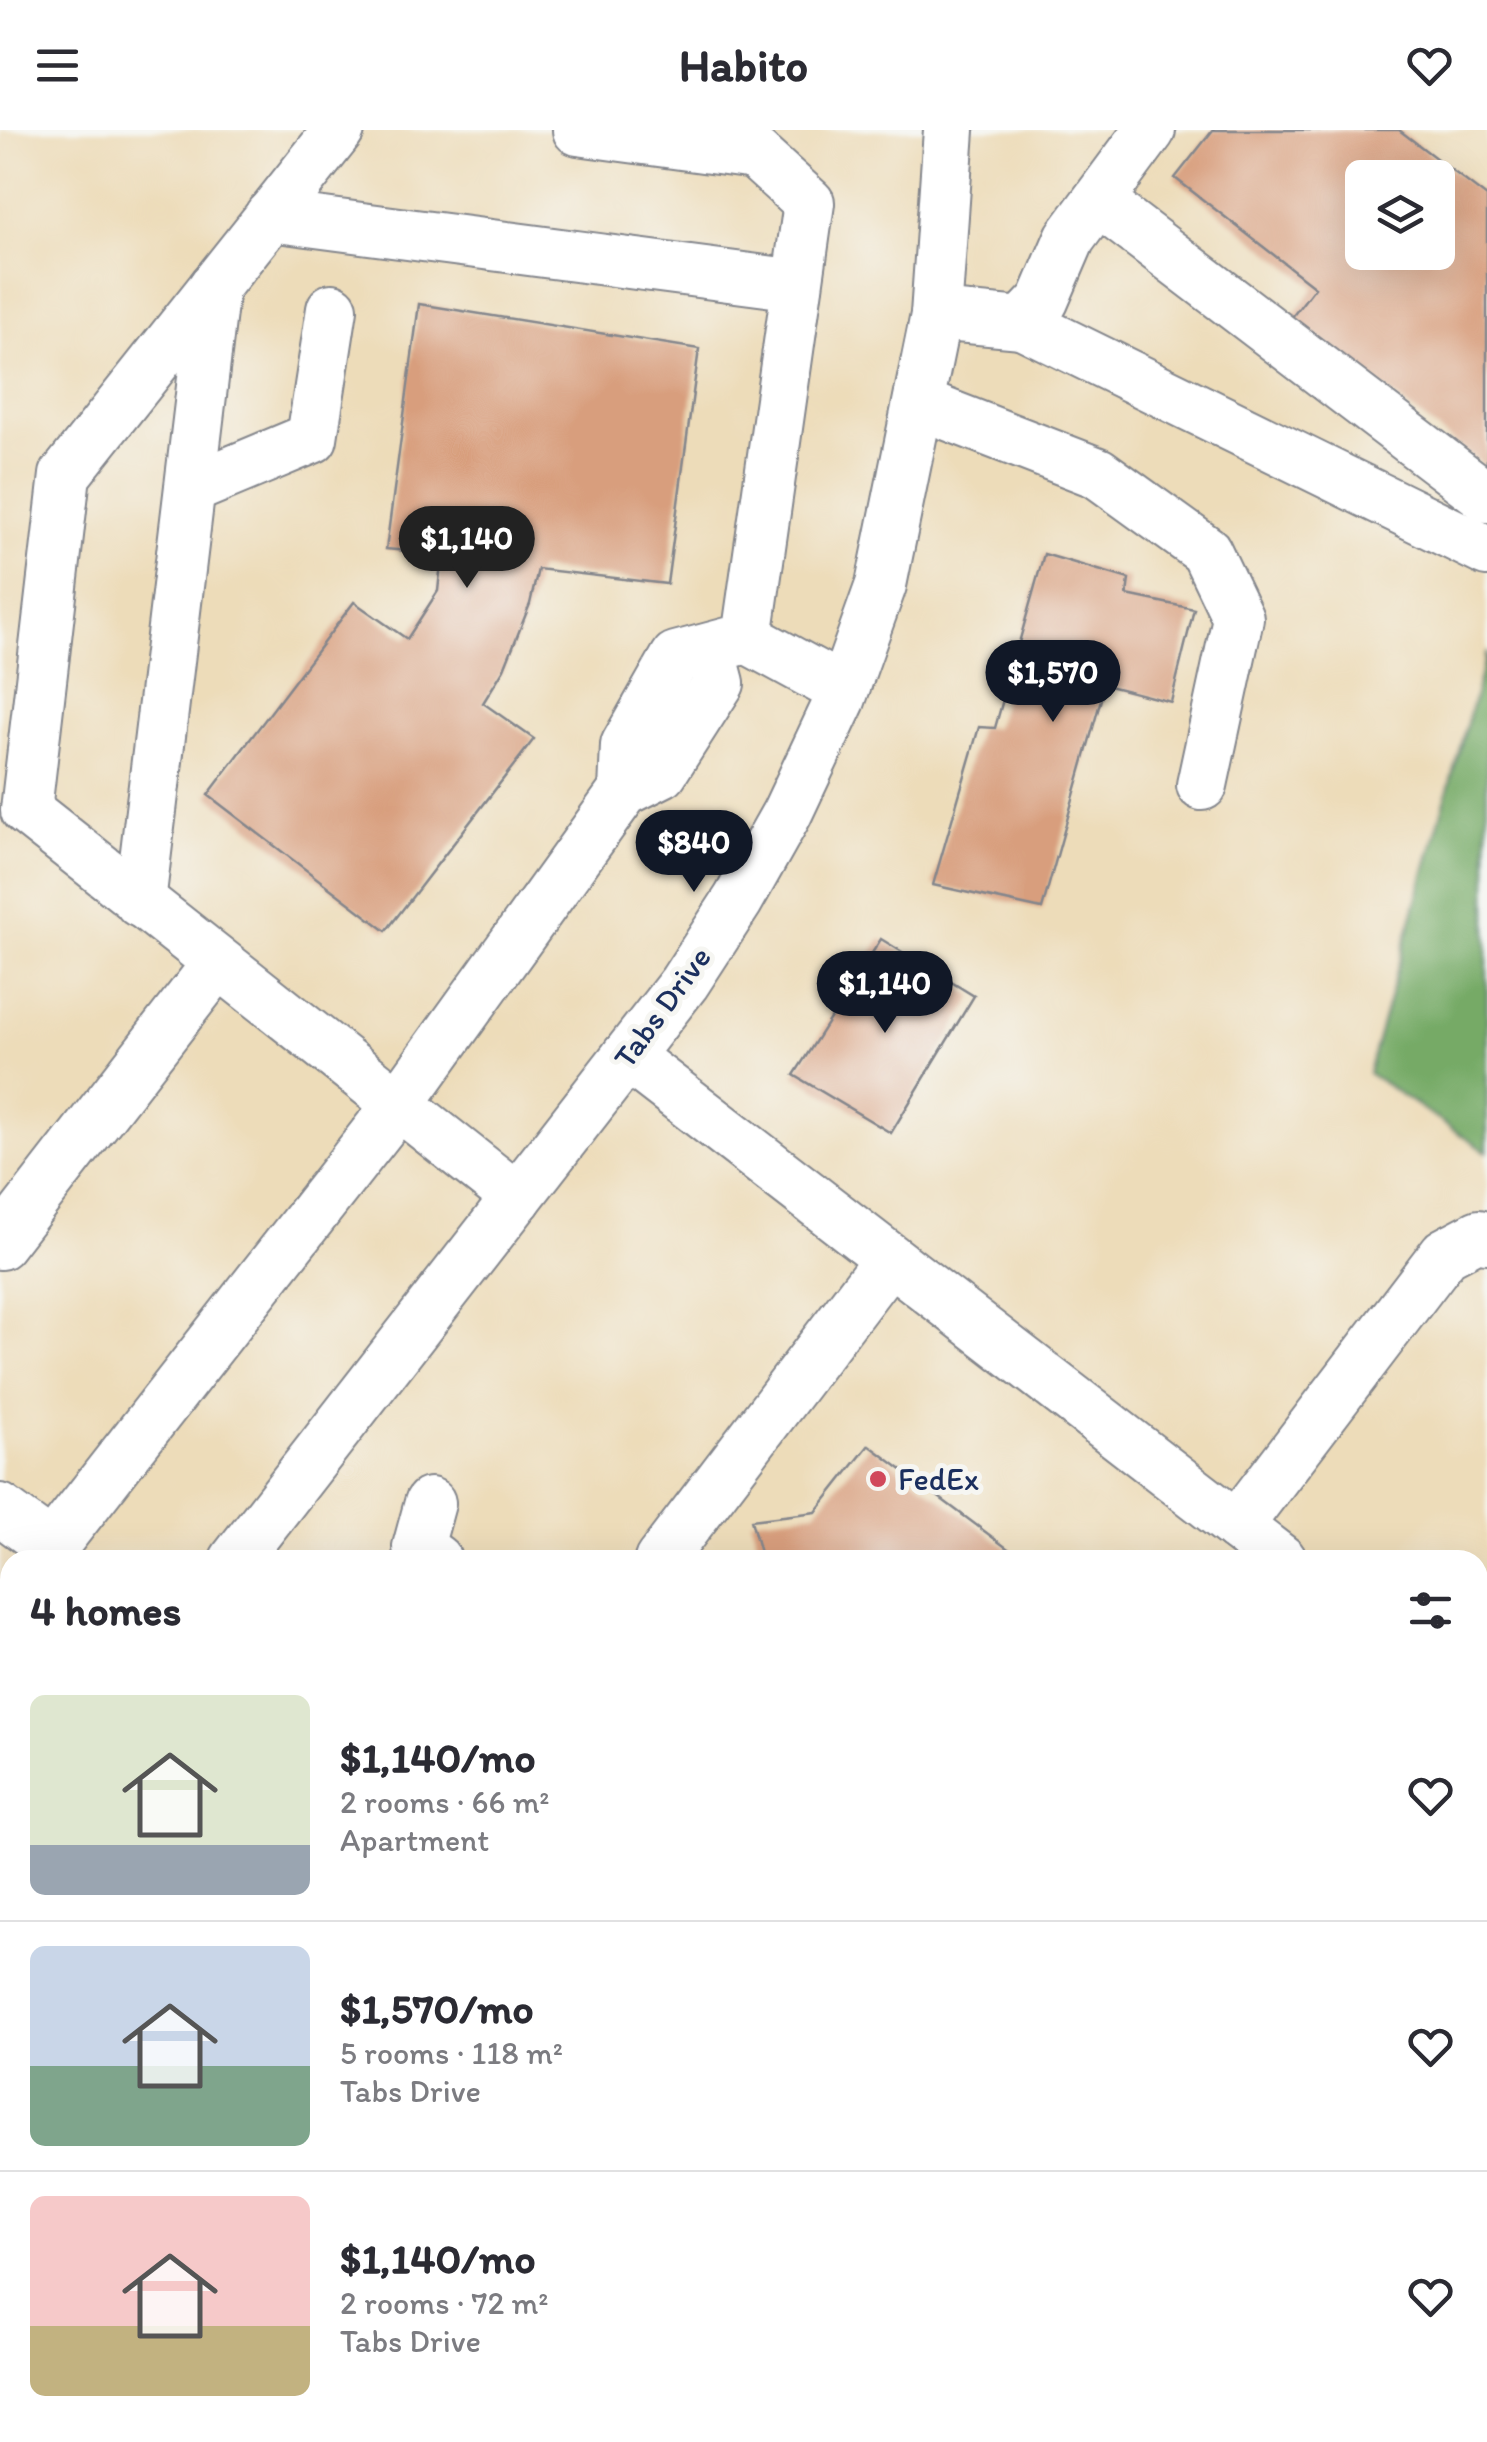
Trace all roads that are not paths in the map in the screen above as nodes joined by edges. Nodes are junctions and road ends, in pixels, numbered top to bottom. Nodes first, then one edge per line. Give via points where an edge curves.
1 (339, 130) edge
2 (578, 130) edge
3 (949, 130) edge
4 (1150, 130) edge
5 (1098, 201) junction
6 (270, 216) junction
7 (797, 285) junction
8 (214, 287) junction
9 (332, 309) dead end
10 (936, 315) junction
11 (1022, 324) junction
12 (920, 404) junction
13 (190, 489) junction
14 (1487, 497) edge
15 (1487, 550) edge
16 (729, 643) junction
17 (843, 690) junction
18 (1202, 786) dead end
19 (140, 902) junction
20 (218, 963) junction
21 (627, 1056) junction
22 (398, 1105) junction
23 (517, 1198) junction
24 (1487, 1238) edge
25 (0, 1244) edge
26 (889, 1259) junction
27 (430, 1503) dead end
28 (0, 1509) edge
29 (1237, 1526) junction
30 (243, 1550) edge
31 (422, 1550) edge
32 (668, 1550) edge
33 (1268, 1550) edge

1 - 6 street
2 - 7 street via 755,154 809,203
3 - 10 street, Tabs Drive
4 - 5 street
5 - 11 street via 1070,238 1043,301
5 - 14 street
6 - 7 street
6 - 8 street
7 - 16 street
8 - 13 street
8 - 19 street via 65,475 26,810
9 - 13 street via 312,438
10 - 11 street
10 - 12 street, Tabs Drive
11 - 15 street
12 - 17 street, Tabs Drive via 882,585
12 - 18 street via 1098,473 1206,551 1238,618
13 - 19 street
16 - 17 street
16 - 22 street via 676,657 626,745 624,791
17 - 21 street, Tabs Drive via 738,900
19 - 20 street
20 - 22 street
20 - 25 street
21 - 23 street, Tabs Drive
21 - 26 street
22 - 23 street
22 - 28 street via 52,1547
23 - 30 street, Tabs Drive
24 - 29 street via 1479,1235 1445,1253
26 - 29 street
26 - 32 street
27 - 31 street
29 - 33 street

